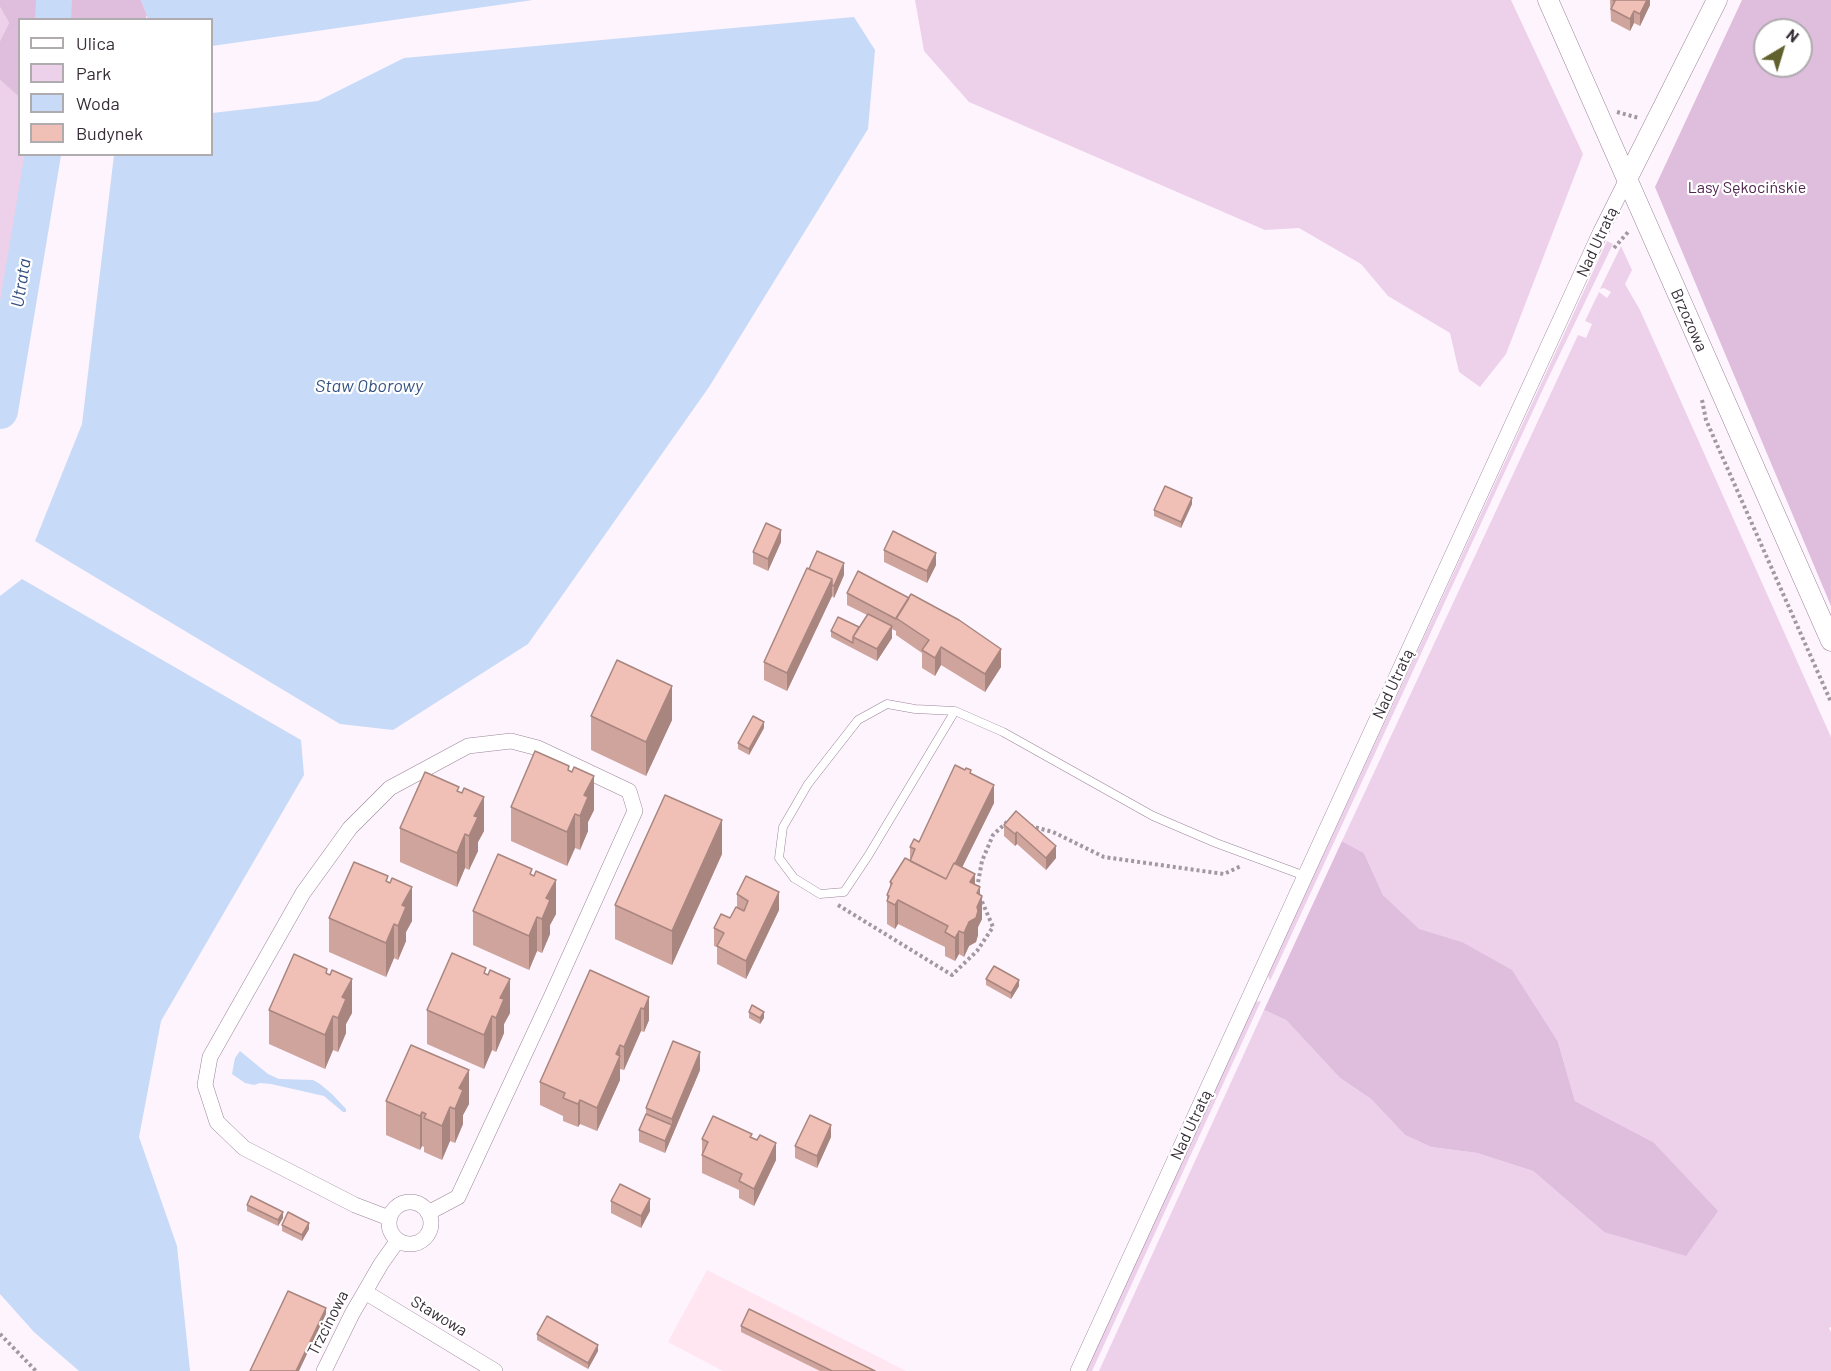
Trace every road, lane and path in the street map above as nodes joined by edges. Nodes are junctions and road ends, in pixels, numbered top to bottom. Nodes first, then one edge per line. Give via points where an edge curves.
1 (1548, 0) edge
2 (1717, 0) edge
3 (1611, 109) dead end
4 (1646, 120) dead end
5 (1627, 179) junction
6 (1634, 228) dead end
7 (1620, 240) dead end
8 (1831, 641) edge
9 (955, 711) junction
10 (1257, 858) junction
11 (1305, 876) junction
12 (820, 894) junction
13 (428, 1213) junction
14 (389, 1218) junction
15 (398, 1240) junction
16 (365, 1293) junction
17 (0, 1334) edge
18 (36, 1371) edge
19 (324, 1371) edge
20 (495, 1371) edge
21 (1078, 1371) edge

1 - 5 street, Brzozowa
2 - 5 street, Nad Utratą
3 - 4 path
5 - 8 street, Brzozowa
5 - 11 street, Nad Utratą
6 - 7 path
9 - 10 lane via 1003,732 1153,816
9 - 12 lane via 844,892
9 - 12 lane via 887,704 858,720 808,784 783,827 778,858 794,878
10 - 11 lane
10 - 12 path via 1224,874 1177,869 1104,857 1053,832 1008,821 993,835 976,889 993,927 977,951 952,975
11 - 21 street, Nad Utratą
13 - 14 street via 411,1202 397,1206
13 - 14 street via 458,1197 635,811 629,792 538,748 511,741 468,746 390,788 350,828 303,893 210,1057 205,1084 217,1122 244,1148 355,1205
13 - 15 street via 431,1225 426,1237 410,1244
14 - 15 street via 389,1226
15 - 16 street, Trzcinowa
16 - 19 street, Trzcinowa
16 - 20 street, Stawowa
17 - 18 path

